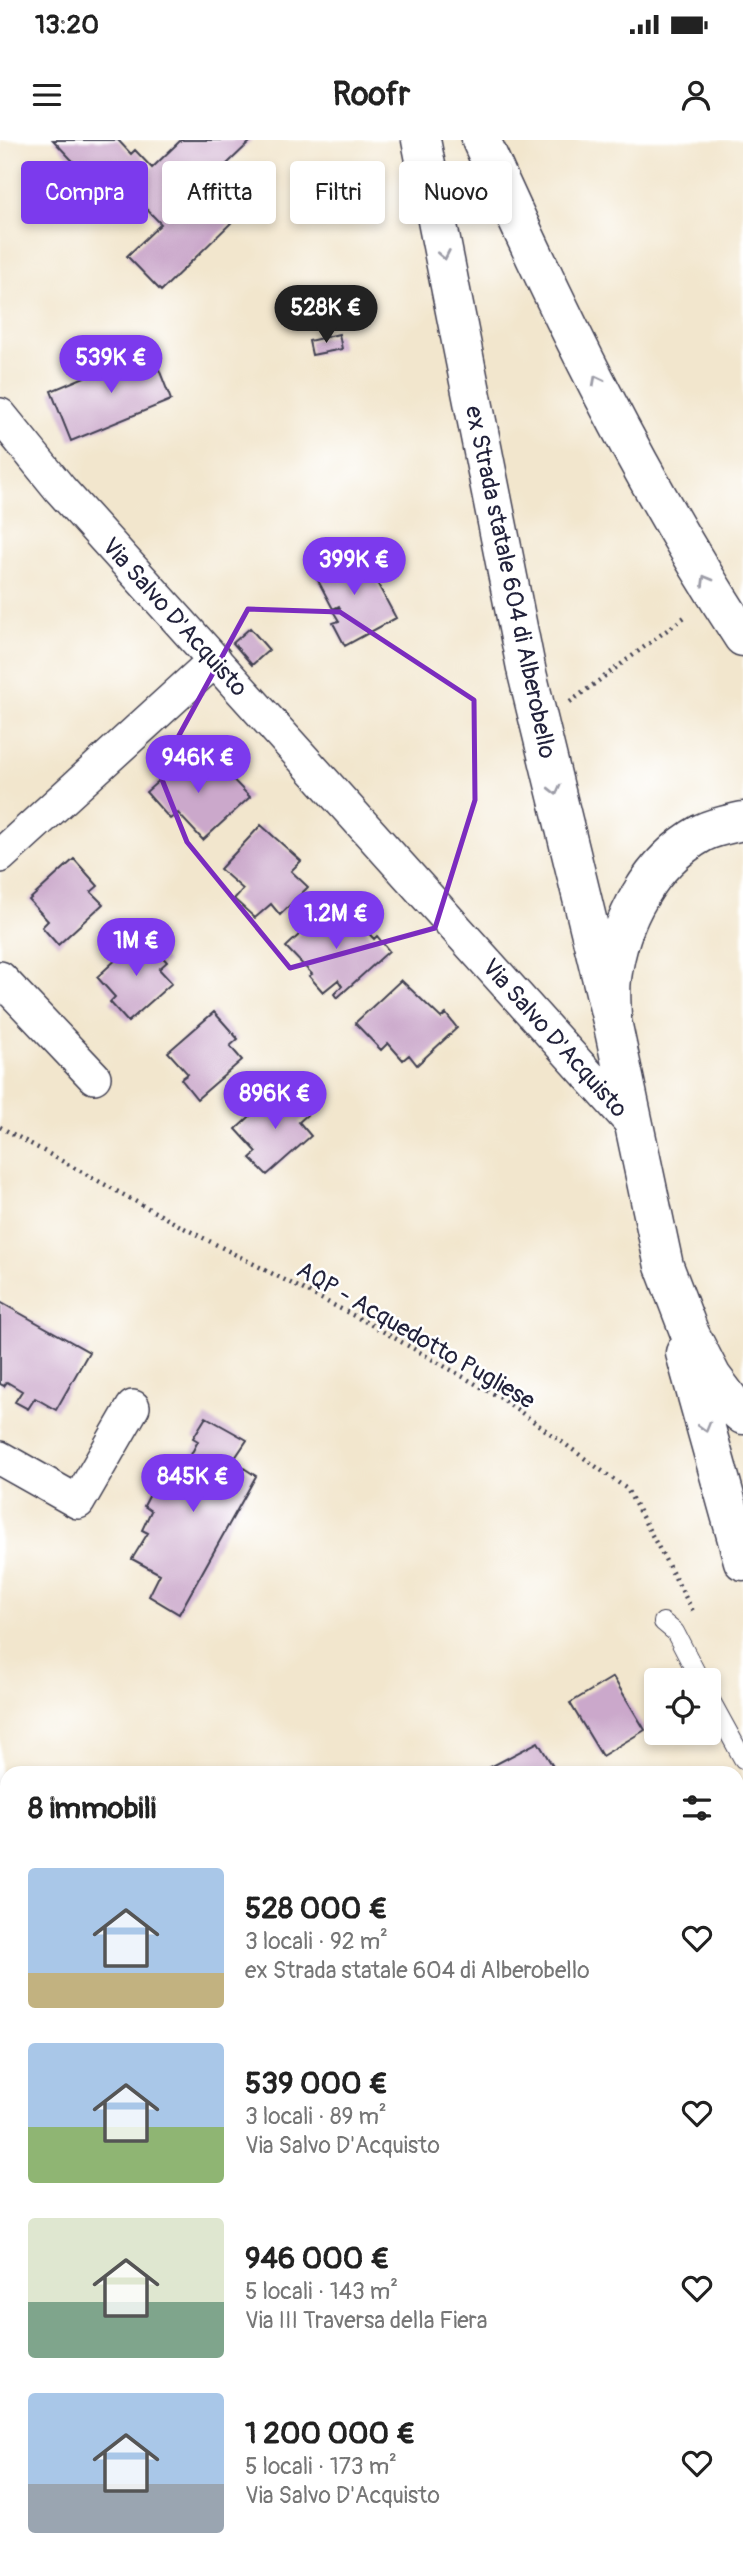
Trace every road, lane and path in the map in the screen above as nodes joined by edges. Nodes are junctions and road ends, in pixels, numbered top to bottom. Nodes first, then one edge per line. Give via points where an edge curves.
1 (421, 140) edge
2 (481, 140) edge
3 (0, 415) edge
4 (715, 594) junction
5 (743, 637) edge
6 (215, 660) junction
7 (537, 717) junction
8 (743, 821) edge
9 (0, 856) edge
10 (0, 978) edge
11 (612, 1021) junction
12 (94, 1077) dead end
13 (0, 1127) edge
14 (635, 1127) junction
15 (664, 1266) junction
16 (132, 1407) dead end
17 (743, 1415) edge
18 (0, 1458) edge
19 (743, 1561) edge
20 (696, 1617) dead end
21 (663, 1622) dead end
22 (694, 1668) edge
23 (721, 1719) edge
24 (743, 1759) edge

1 -> 7 main road, ex Strada statale 604 di Alberobello
4 -> 2 main road via 622,429
3 - 6 street, Via Salvo D'Acquisto via 60,489
4 - 5 main road
4 - 7 path via 569,703
6 - 9 street
6 - 14 street, Via Salvo D'Acquisto
7 -> 11 main road, ex Strada statale 604 di Alberobello
8 - 11 main road via 703,832 666,860 637,898 619,940 612,980
10 - 12 street
11 - 14 main road
13 - 20 path, AQP - Acquedotto Pugliese via 504,1400 627,1489
14 - 15 main road
15 - 17 main road via 712,1377
15 -> 19 main road
16 - 18 street via 78,1502
21 - 22 lane via 676,1632
23 - 24 lane

